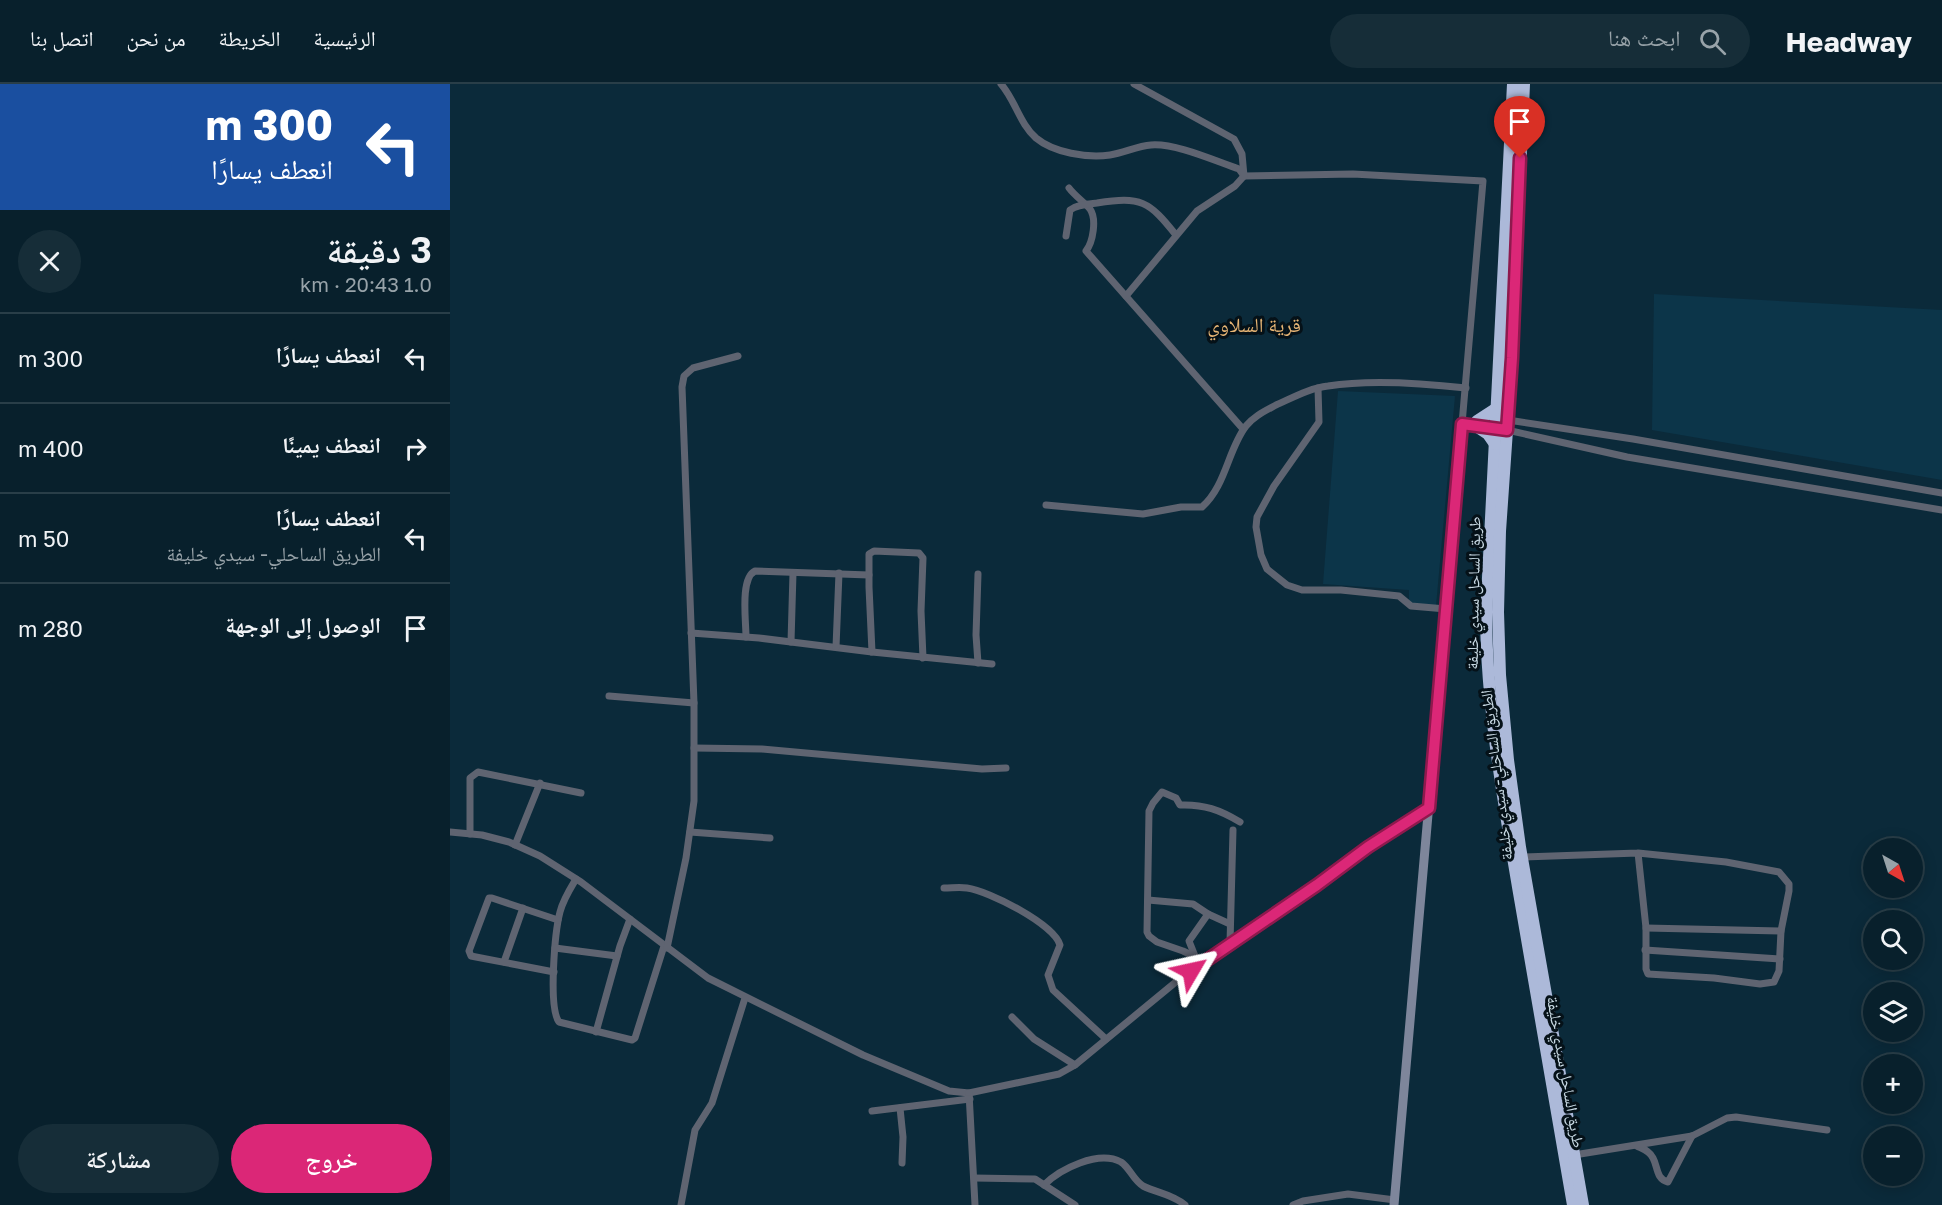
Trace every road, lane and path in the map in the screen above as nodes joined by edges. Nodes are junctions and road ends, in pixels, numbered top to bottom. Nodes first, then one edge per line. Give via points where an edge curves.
1 (1001, 84) edge
2 (1134, 84) edge
3 (1513, 84) edge
4 (1524, 84) edge
5 (1244, 176) junction
6 (1069, 188) dead end
7 (1084, 205) junction
8 (1176, 235) junction
9 (1066, 236) dead end
10 (1126, 296) junction
11 (738, 356) dead end
12 (1318, 388) junction
13 (1466, 388) junction
14 (1501, 421) junction
15 (1471, 424) junction
16 (1244, 429) junction
17 (1495, 444) junction
18 (1942, 493) edge
19 (1046, 505) dead end
20 (1942, 510) edge
21 (794, 573) junction
22 (839, 573) junction
23 (869, 574) junction
24 (978, 574) dead end
25 (1446, 609) junction
26 (691, 633) junction
27 (746, 637) junction
28 (791, 642) junction
29 (836, 647) junction
30 (872, 652) junction
31 (923, 658) junction
32 (978, 663) junction
33 (992, 664) dead end
34 (609, 696) dead end
35 (694, 703) junction
36 (694, 748) junction
37 (1006, 768) dead end
38 (540, 783) junction
39 (581, 793) dead end
40 (1429, 808) junction
41 (1240, 822) dead end
42 (1233, 830) dead end
43 (450, 832) edge
44 (690, 832) junction
45 (470, 834) junction
46 (770, 838) dead end
47 (515, 845) junction
48 (1638, 853) junction
49 (1522, 857) junction
50 (576, 879) junction
51 (944, 888) dead end
52 (1149, 900) junction
53 (523, 908) junction
54 (1208, 914) junction
55 (630, 919) junction
56 (558, 920) junction
57 (1230, 924) junction
58 (1646, 928) junction
59 (1781, 931) junction
60 (1230, 943) junction
61 (666, 947) junction
62 (555, 948) junction
63 (1646, 950) junction
64 (617, 956) junction
65 (1195, 956) junction
66 (1780, 959) junction
67 (1204, 961) junction
68 (504, 963) junction
69 (554, 972) junction
70 (745, 998) junction
71 (1012, 1017) dead end
72 (596, 1032) junction
73 (1106, 1039) junction
74 (1075, 1065) junction
75 (969, 1096) junction
76 (900, 1108) junction
77 (872, 1111) dead end
78 (1827, 1130) dead end
79 (1692, 1136) junction
80 (1637, 1146) junction
81 (1574, 1155) junction
82 (902, 1163) dead end
83 (974, 1178) junction
84 (1044, 1185) junction
85 (1394, 1203) edge
86 (681, 1205) edge
87 (975, 1205) edge
88 (1075, 1205) edge
89 (1185, 1205) edge
90 (1293, 1205) edge
91 (1573, 1205) edge
92 (1583, 1205) edge

1 - 5 street via 1027,128 1052,149 1109,155 1151,145 1189,151 1239,169
2 - 5 street via 1234,139 1242,153
3 - 14 highway, طريق الساحل سيدي خليفة
4 - 14 highway, الطريق الساحلي- سيدي خليفة
5 - 8 street via 1197,212
5 - 13 street via 1353,174 1483,181
6 - 7 street
7 - 8 street via 1118,199 1146,203
7 - 9 street via 1070,210
7 - 10 street via 1094,219 1091,244 1086,251
8 - 10 street
10 - 16 street
11 - 26 street via 693,368 684,376 682,387
12 - 13 street via 1427,384
12 - 16 street via 1254,417
12 - 25 street via 1319,422 1274,486 1257,518 1267,569 1287,585 1302,590 1399,596 1411,606
13 - 15 street
14 - 15 highway
14 - 15 street
14 - 17 highway, طريق الساحل سيدي خليفة
14 - 18 street via 1634,439
14 - 20 street via 1628,457
14 - 49 highway, الطريق الساحلي- سيدي خليفة via 1498,612 1503,714
15 - 17 highway via 1488,434
15 - 25 street
16 - 19 street via 1227,468 1202,507 1143,514
17 - 91 highway, طريق الساحل سيدي خليفة via 1486,618 1491,716
21 - 22 street
21 - 27 street via 749,574
21 - 28 street
22 - 23 street
22 - 29 street
23 - 30 street
23 - 31 street via 870,552 922,555
24 - 32 street
25 - 40 street
26 - 27 street
26 - 35 street
27 - 28 street
28 - 29 street
29 - 30 street
30 - 31 street
31 - 32 street
32 - 33 street
34 - 35 street
35 - 36 street
36 - 37 street via 762,749
36 - 44 street
38 - 39 street
38 - 45 street via 473,774
38 - 47 street
40 - 60 street
40 - 85 street
41 - 52 street via 1212,807 1180,805 1176,798 1162,792 1149,811
42 - 57 street
43 - 45 street
44 - 46 street
44 - 61 street
45 - 47 street
47 - 50 street
48 - 49 street
48 - 58 street
48 - 59 street via 1779,872 1790,891
49 - 81 highway, الطريق الساحلي- سيدي خليفة
50 - 55 street
50 - 56 street
51 - 73 street via 968,888 994,896 1054,934 1060,945 1048,975 1053,990
52 - 54 street via 1193,904
52 - 65 street via 1149,936
53 - 56 street
53 - 68 street
53 - 68 street via 489,898 469,951 471,956
54 - 57 street
54 - 65 street via 1189,941
55 - 61 street
55 - 64 street
56 - 62 street
57 - 60 street
58 - 59 street
58 - 63 street
59 - 66 street
60 - 67 street
61 - 70 street via 708,978
61 - 72 street via 638,1034 632,1040
62 - 64 street
62 - 69 street
63 - 66 street
63 - 66 street via 1646,969 1650,975 1760,984 1774,982 1778,977
64 - 72 street
65 - 67 street
67 - 73 street
68 - 69 street
69 - 72 street via 555,1017 559,1022
70 - 75 street via 931,1084
70 - 86 street via 712,1103 695,1130
71 - 74 street via 1034,1039
73 - 74 street
74 - 75 street via 1059,1074
75 - 76 street
75 - 83 street
76 - 77 street
76 - 82 street
78 - 79 street via 1736,1117
79 - 80 street
79 - 80 street via 1668,1182 1660,1177 1653,1157
80 - 81 street
81 - 92 highway, الطريق الساحلي- سيدي خليفة
83 - 84 street via 1035,1179
83 - 87 street
84 - 88 street
84 - 89 street via 1060,1171 1080,1162 1115,1160 1123,1163 1144,1187 1173,1196
85 - 90 street via 1348,1194

